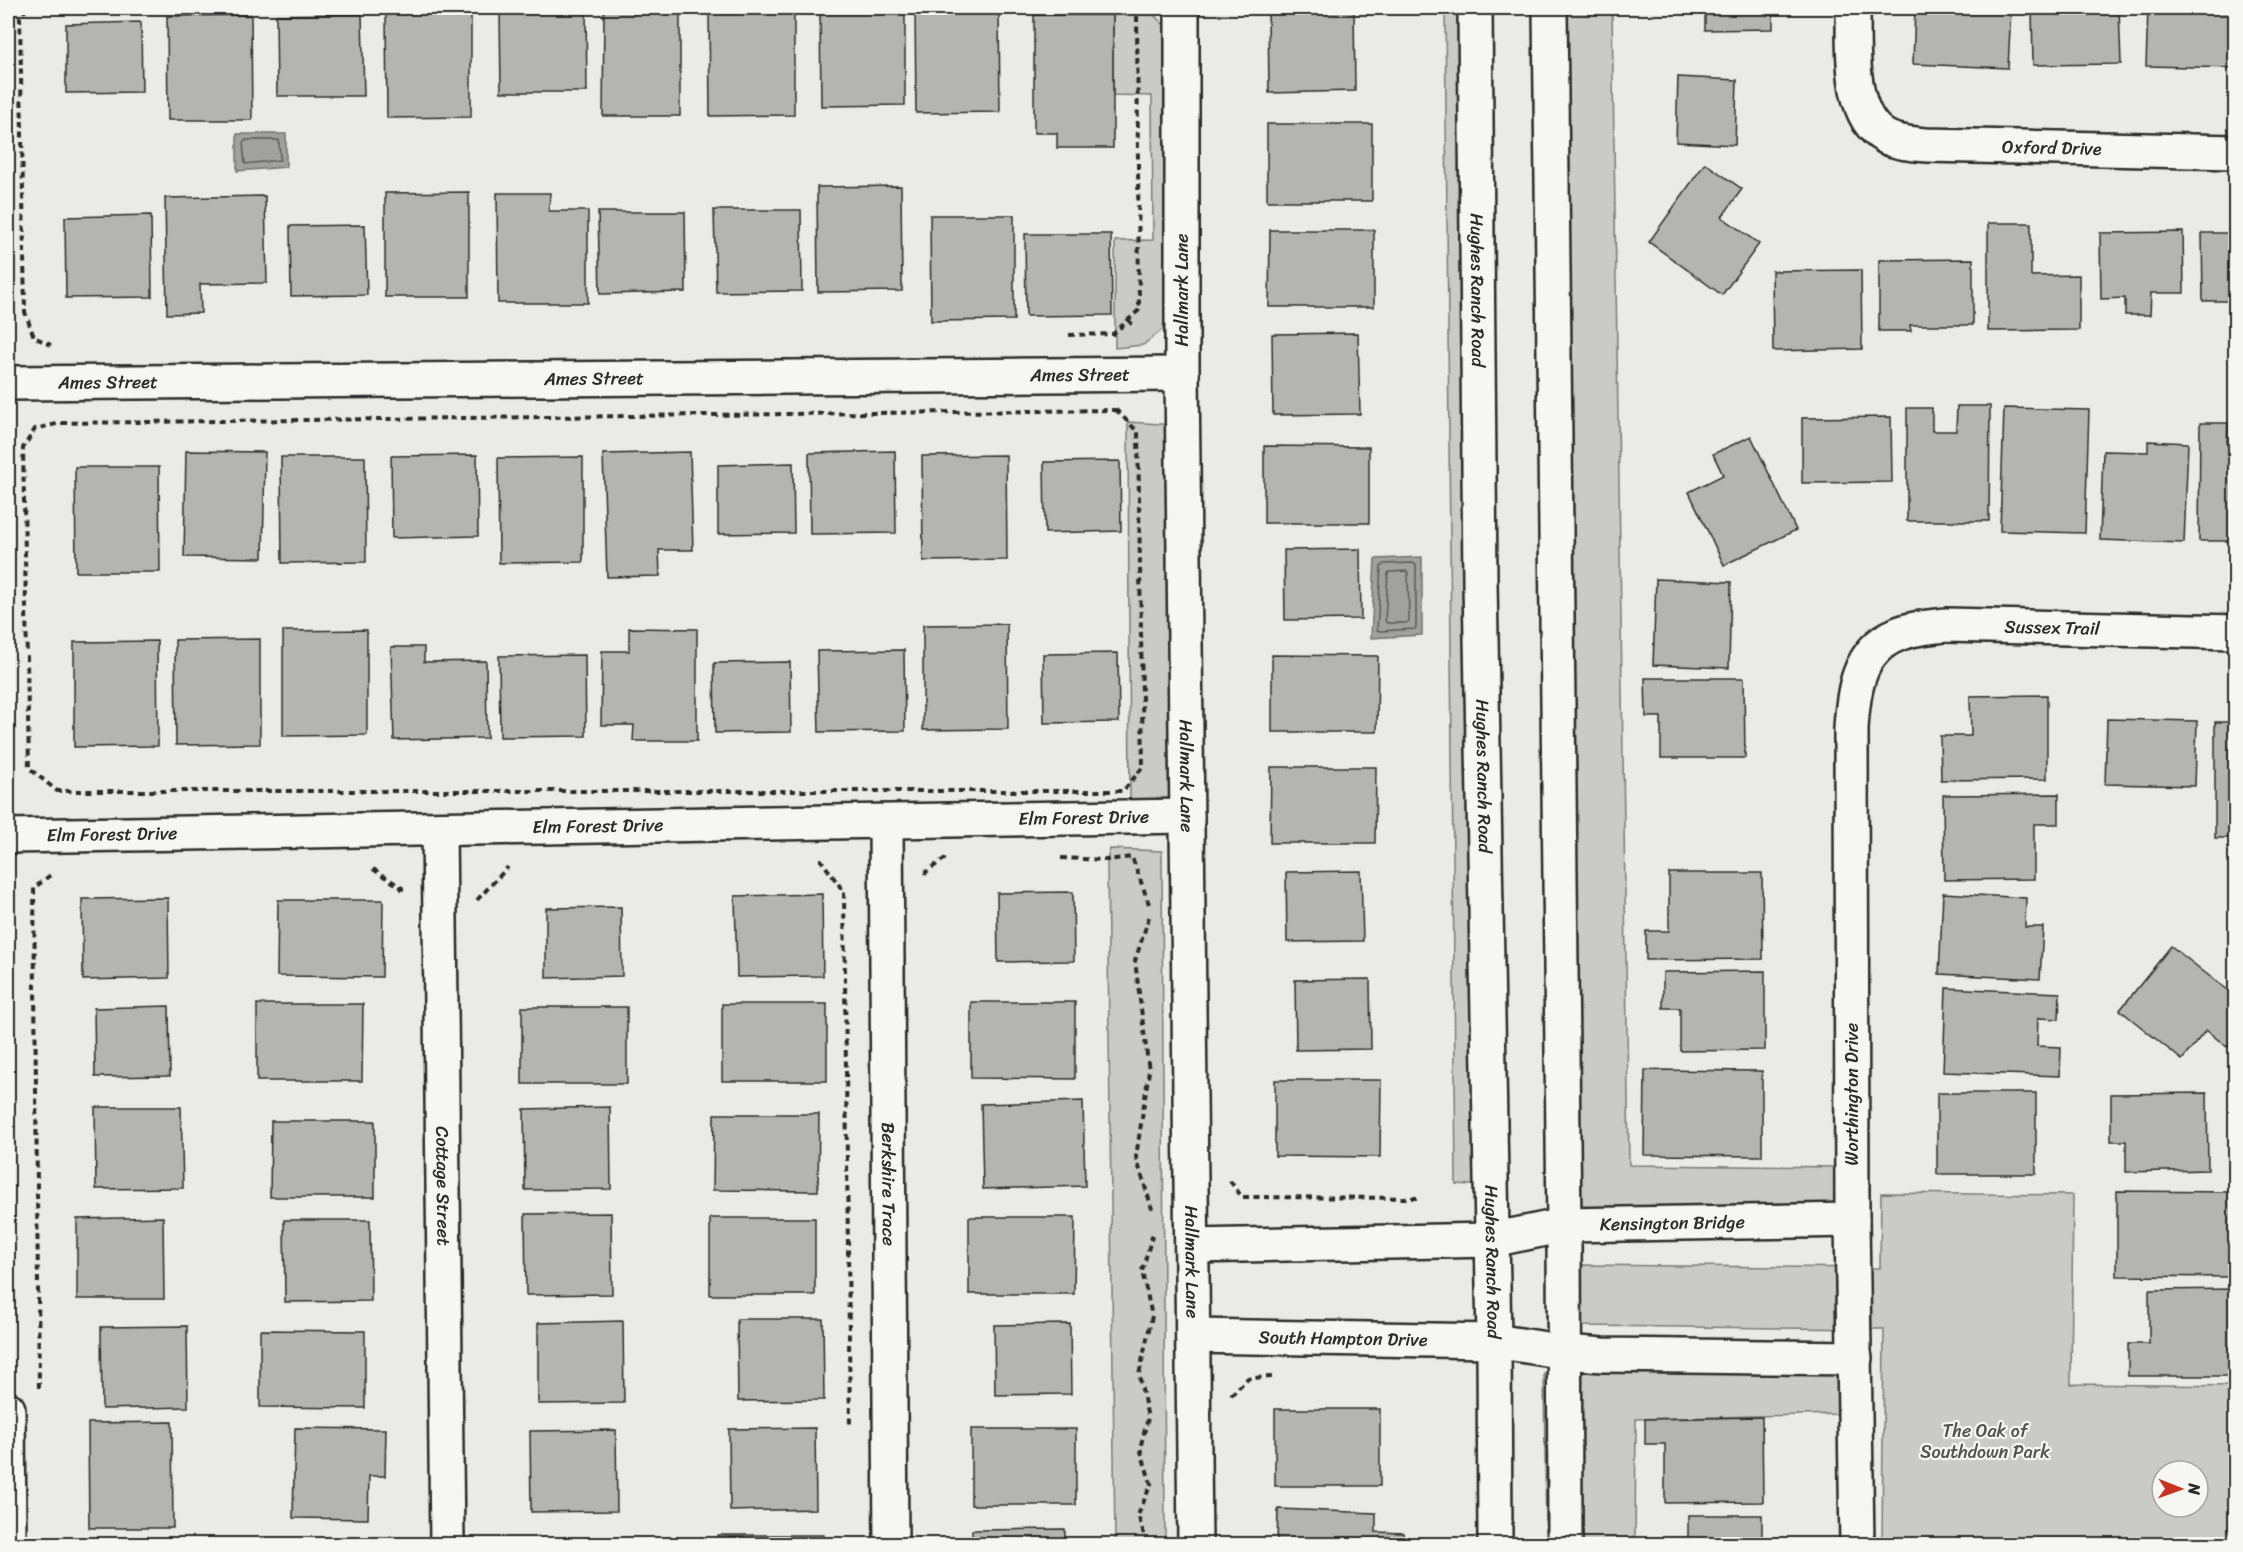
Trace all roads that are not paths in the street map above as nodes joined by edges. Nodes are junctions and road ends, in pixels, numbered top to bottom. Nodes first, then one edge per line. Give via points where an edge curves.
1 (1182, 8) edge
2 (1475, 8) edge
3 (1550, 8) edge
4 (1853, 8) edge
5 (2235, 152) edge
6 (1182, 374) junction
7 (8, 383) edge
8 (2235, 632) edge
9 (1875, 648) joint
10 (1187, 816) junction
11 (886, 822) junction
12 (440, 829) junction
13 (8, 836) edge
14 (1852, 1220) junction
15 (1564, 1225) junction
16 (1492, 1240) junction
17 (1192, 1246) junction
18 (1193, 1336) junction
19 (1494, 1341) junction
20 (1565, 1352) junction
21 (1855, 1358) junction
22 (8, 1410) edge
23 (9, 1545) edge
24 (447, 1545) edge
25 (891, 1545) edge
26 (1194, 1545) edge
27 (1495, 1545) edge
28 (1565, 1545) edge
29 (1857, 1545) edge

1 - 6 street, Hallmark Lane
2 - 16 street, Hughes Ranch Road
3 - 15 street
4 - 5 street, Oxford Drive via 1855,84 1863,110 1886,137 1927,146
6 - 7 street, Ames Street
6 - 10 street, Hallmark Lane
8 - 9 street, Sussex Trail via 1946,625 1894,635
9 - 14 street, Worthington Drive via 1861,669 1853,695 1851,729
10 - 11 street, Elm Forest Drive
10 - 17 street, Hallmark Lane
11 - 12 street, Elm Forest Drive
11 - 25 street, Berkshire Trace
12 - 13 street, Elm Forest Drive
12 - 24 street, Cottage Street
14 - 15 street, Kensington Bridge
14 - 21 street, Worthington Drive
15 - 16 street, Kensington Bridge
15 - 20 street
16 - 17 street
16 - 19 street, Hughes Ranch Road
17 - 18 street, Hallmark Lane
18 - 19 street, South Hampton Drive
18 - 26 street, Hallmark Lane
19 - 20 street
19 - 27 street, Hughes Ranch Road
20 - 21 street
20 - 28 street
21 - 29 street, Worthington Drive
22 - 23 street

